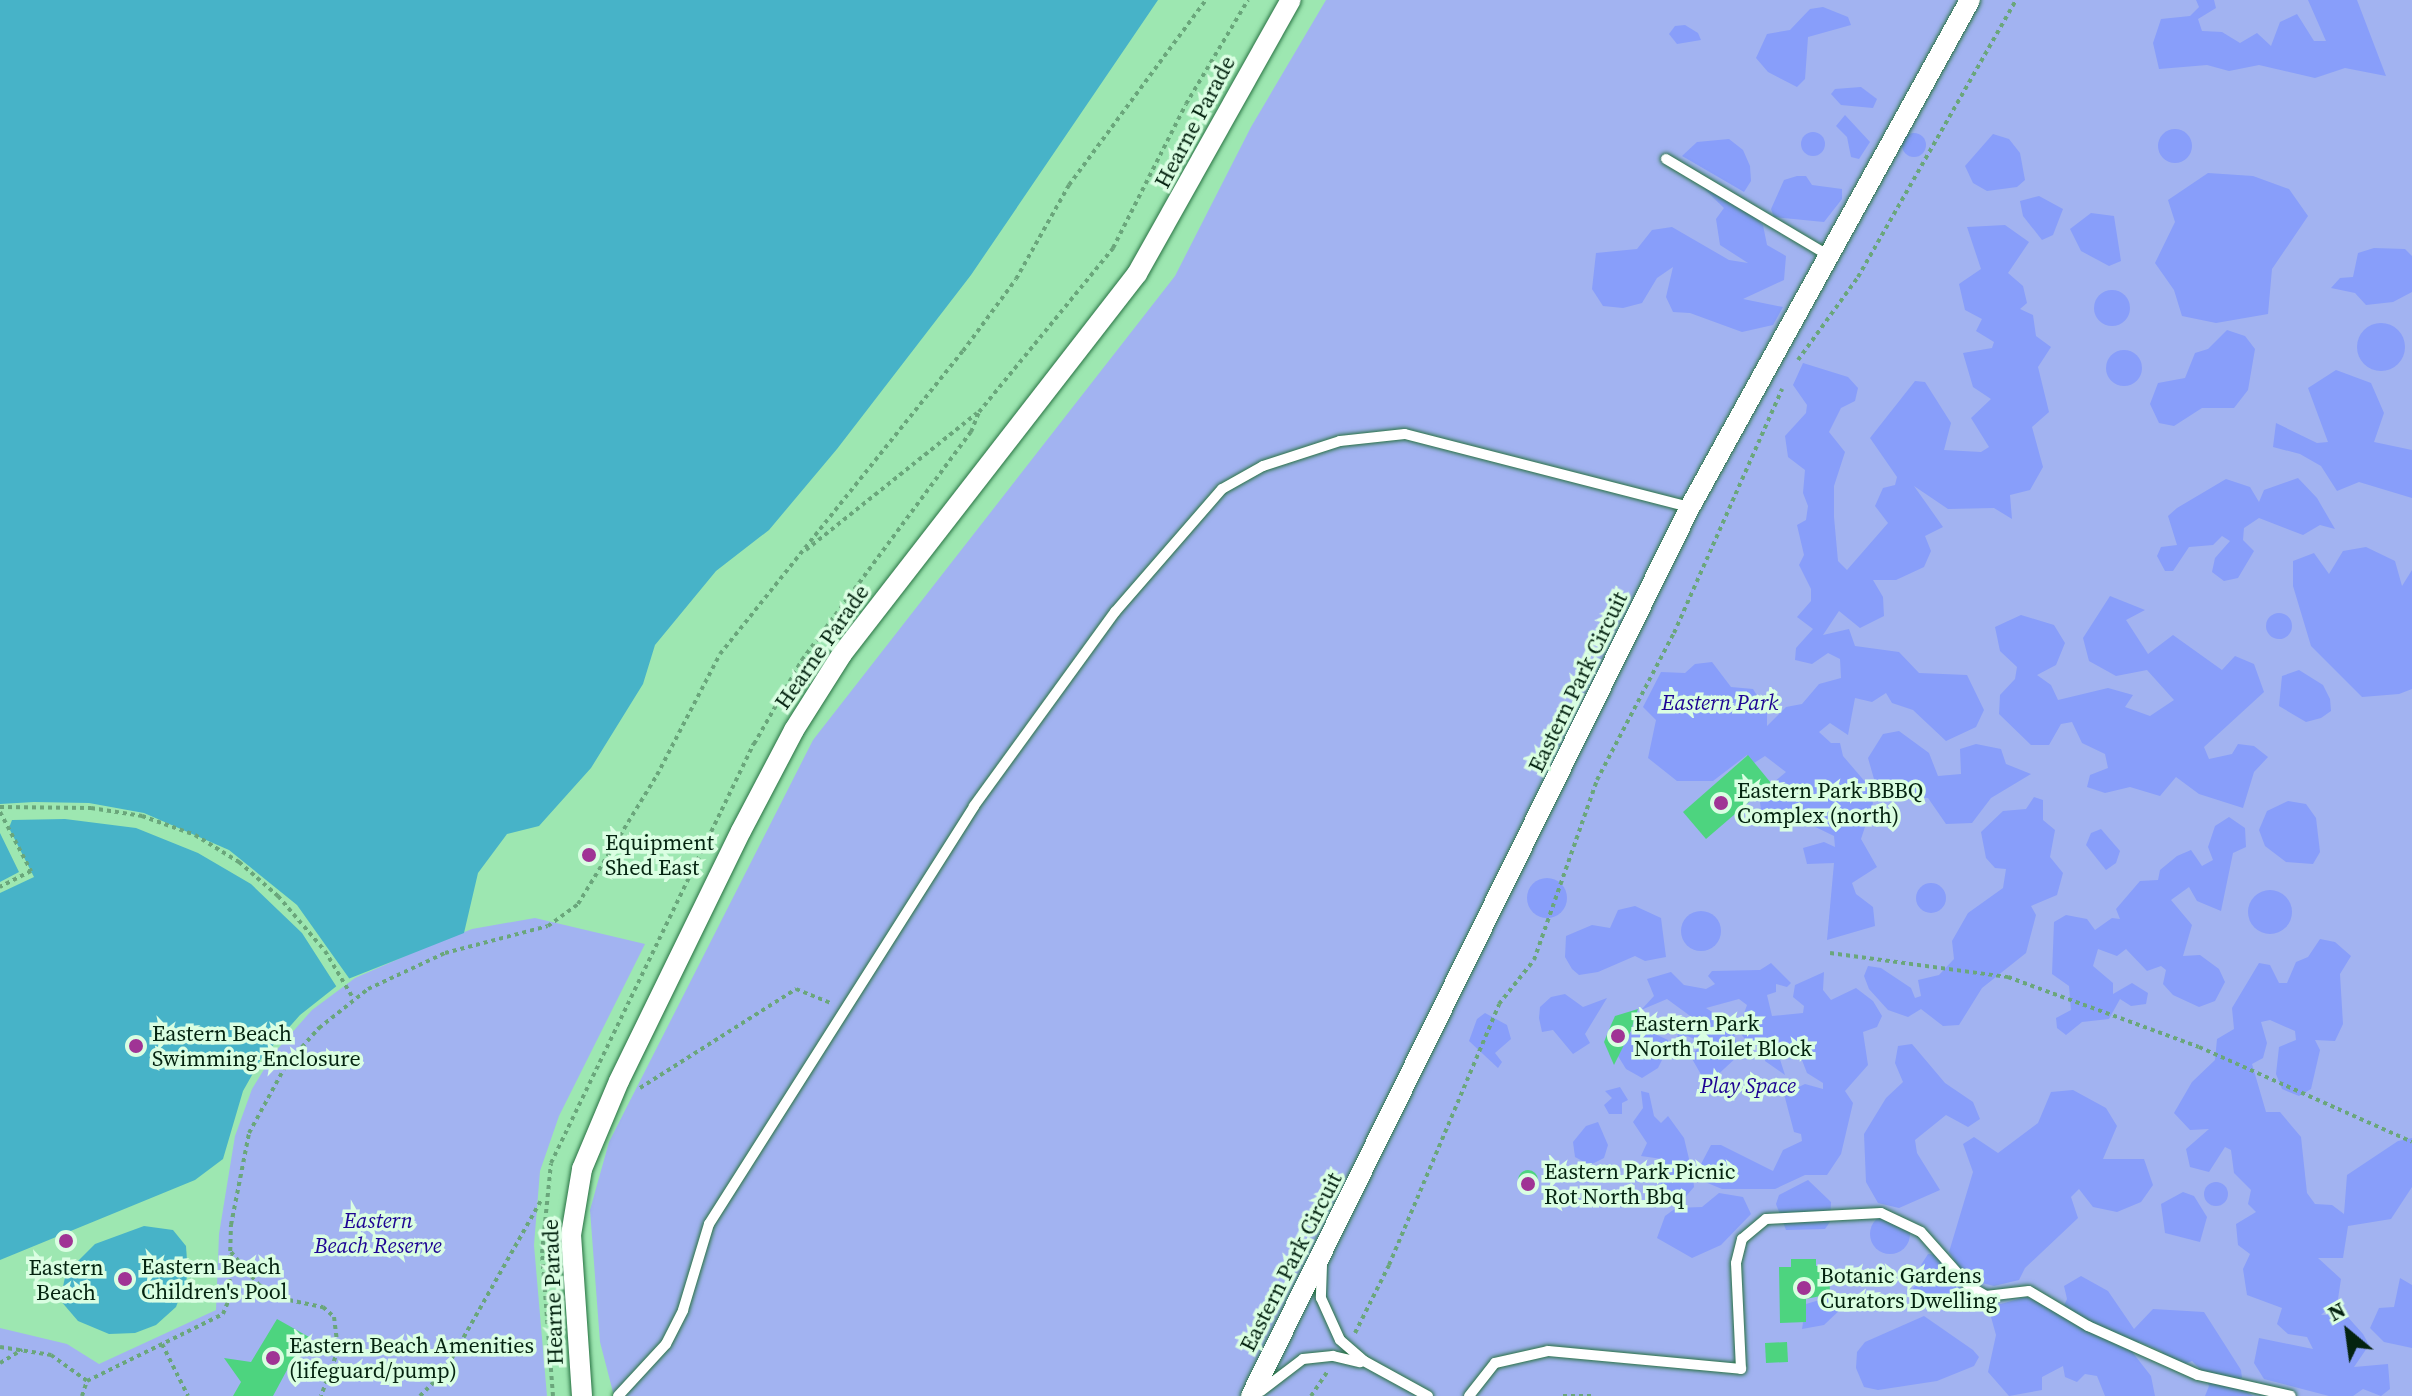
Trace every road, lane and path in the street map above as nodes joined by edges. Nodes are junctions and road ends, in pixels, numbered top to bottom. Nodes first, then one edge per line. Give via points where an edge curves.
1 (1206, 0) edge
2 (1248, 0) edge
3 (1291, 0) edge
4 (1970, 0) edge
5 (2016, 0) edge
6 (1666, 159) dead end
7 (1826, 254) junction
8 (1797, 362) dead end
9 (1789, 374) dead end
10 (1690, 507) junction
11 (802, 554) junction
12 (0, 810) edge
13 (0, 887) edge
14 (1830, 953) dead end
15 (353, 999) junction
16 (843, 1010) junction
17 (619, 1081) junction
18 (2412, 1142) edge
19 (229, 1246) junction
20 (1327, 1248) junction
21 (162, 1344) junction
22 (1346, 1346) junction
23 (0, 1347) edge
24 (23, 1350) junction
25 (1337, 1357) junction
26 (0, 1363) edge
27 (1373, 1367) junction
28 (87, 1381) junction
29 (82, 1396) edge
30 (188, 1396) edge
31 (321, 1396) edge
32 (420, 1396) edge
33 (553, 1396) edge
34 (582, 1396) edge
35 (618, 1396) edge
36 (1253, 1396) edge
37 (1311, 1396) edge
38 (1428, 1396) edge
39 (1469, 1396) edge
40 (1563, 1396) edge
41 (1595, 1396) edge
42 (2291, 1396) edge

1 - 11 path via 1069,185 1007,291
2 - 11 path via 1186,104 1119,238 1094,273 979,412
3 - 17 street, Hearne Parade via 1137,274 819,686 741,831
4 - 7 street, Eastern Park Circuit
5 - 8 path via 1858,277
6 - 7 lane
7 - 10 street, Eastern Park Circuit
9 - 22 path via 1681,619 1597,780 1534,960 1499,1004 1389,1265
10 - 16 lane via 1405,434 1340,441 1263,466 1229,484 1196,515 1115,612 1028,730
10 - 20 street, Eastern Park Circuit
11 - 15 path via 720,654 605,865 568,914 548,926 445,953
12 - 13 path via 31,871
12 - 15 path via 104,810 142,816 195,835 239,862 278,896 325,951
14 - 18 path via 2008,977 2199,1047
15 - 19 path via 305,1042 263,1101 243,1157
16 - 17 path via 796,989 639,1088
16 - 35 lane via 709,1224 683,1310 666,1344
17 - 34 street, Hearne Parade via 589,1148 573,1210
19 - 21 path via 229,1299 223,1314
19 - 31 path via 237,1265 259,1285 289,1300 323,1307 334,1317 338,1350
20 - 22 lane via 1321,1298
20 - 36 street, Eastern Park Circuit
21 - 28 path
21 - 30 path
22 - 27 lane
23 - 24 path
24 - 26 path
24 - 28 path via 64,1360
25 - 27 lane
25 - 36 lane via 1295,1362
25 - 37 path
27 - 38 lane
28 - 29 path
32 - 33 path via 444,1372 545,1195 542,1253
39 - 42 lane via 1495,1363 1548,1351 1741,1369 1736,1263 1742,1239 1766,1219 1881,1213 1921,1232 1969,1286 1986,1296 2029,1291 2088,1326 2198,1375
40 - 41 path

